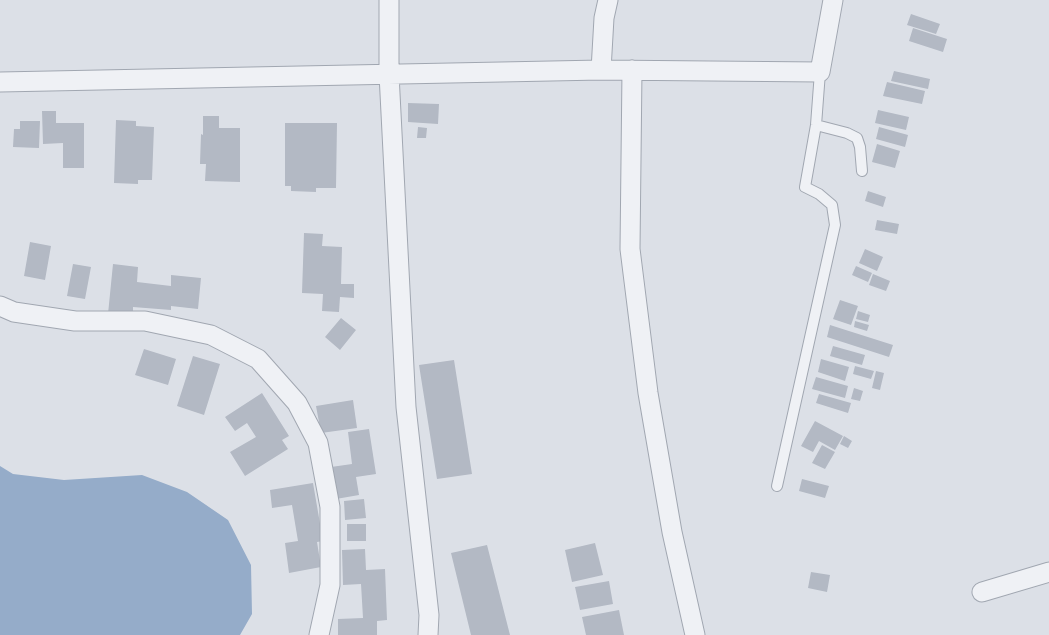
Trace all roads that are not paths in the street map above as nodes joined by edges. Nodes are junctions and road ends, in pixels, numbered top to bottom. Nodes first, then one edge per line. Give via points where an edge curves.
1 (390, 0) edge
2 (608, 0) edge
3 (833, 0) edge
4 (601, 70) junction
5 (632, 70) junction
6 (820, 72) junction
7 (389, 74) junction
8 (0, 82) edge
9 (816, 125) junction
10 (862, 171) dead end
11 (0, 306) edge
12 (777, 486) dead end
13 (1049, 572) edge
14 (982, 592) dead end
15 (429, 615) junction
16 (319, 635) edge
17 (428, 635) edge
18 (436, 635) edge
19 (695, 635) edge

1 - 7 street
2 - 4 street via 604,18
3 - 6 street
4 - 5 street
4 - 7 street
5 - 6 street
5 - 19 street via 630,249 648,393 672,532
6 - 9 lane
7 - 8 street
7 - 15 street via 406,407
9 - 10 lane via 857,138
9 - 12 lane via 805,187 832,205 835,225
11 - 16 street via 14,312 75,321 145,321 211,335 258,360 297,403 318,443 330,507 330,585
13 - 14 street
15 - 17 street
15 - 18 street

